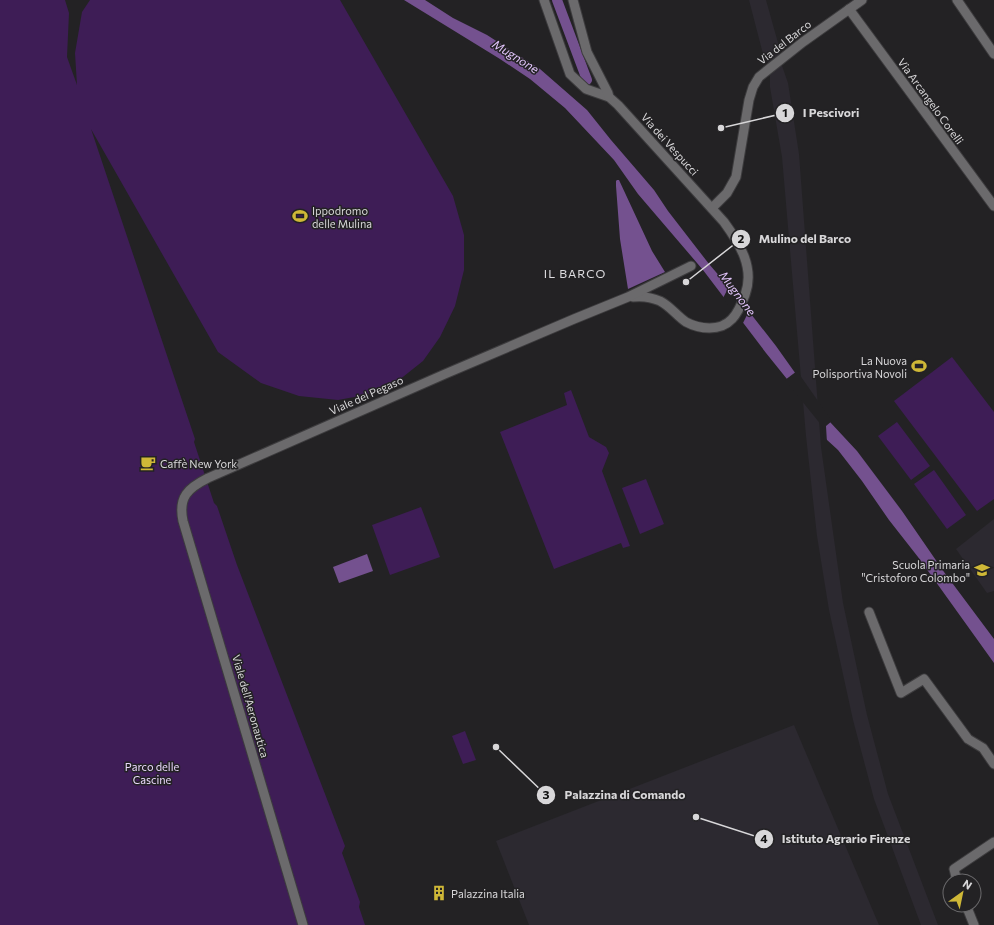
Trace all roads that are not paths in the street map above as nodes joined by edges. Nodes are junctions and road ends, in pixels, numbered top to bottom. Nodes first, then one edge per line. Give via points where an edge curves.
1 (544, 0) edge
2 (573, 0) edge
3 (862, 0) edge
4 (956, 0) edge
5 (849, 9) junction
6 (994, 54) edge
7 (609, 97) junction
8 (994, 206) edge
9 (712, 208) junction
10 (691, 266) dead end
11 (629, 297) junction
12 (187, 493) joint
13 (869, 612) dead end
14 (994, 764) edge
15 (994, 842) edge
16 (955, 873) edge
17 (969, 913) edge
18 (303, 925) edge
19 (974, 925) edge

1 - 7 street, Via dei Vespucci via 570,74 586,89
2 - 7 street, Via dei Vespucci via 587,52
3 - 5 street, Via del Barco
4 - 6 street
5 - 8 street, Via Arcangelo Corelli
5 - 9 street, Via del Barco via 758,77 749,100 736,177 727,193
7 - 9 street, Via dei Vespucci
9 - 11 street, Via dei Vespucci via 742,249 748,271 747,288 732,319 723,325 706,328 681,318 660,301
10 - 11 street
11 - 12 street, Viale del Pegaso via 208,478
12 - 18 street, Viale dell'Aeronautica via 182,504 183,521
13 - 14 street via 901,693 924,679 968,739 983,748
15 - 16 street via 954,869
17 - 19 street

